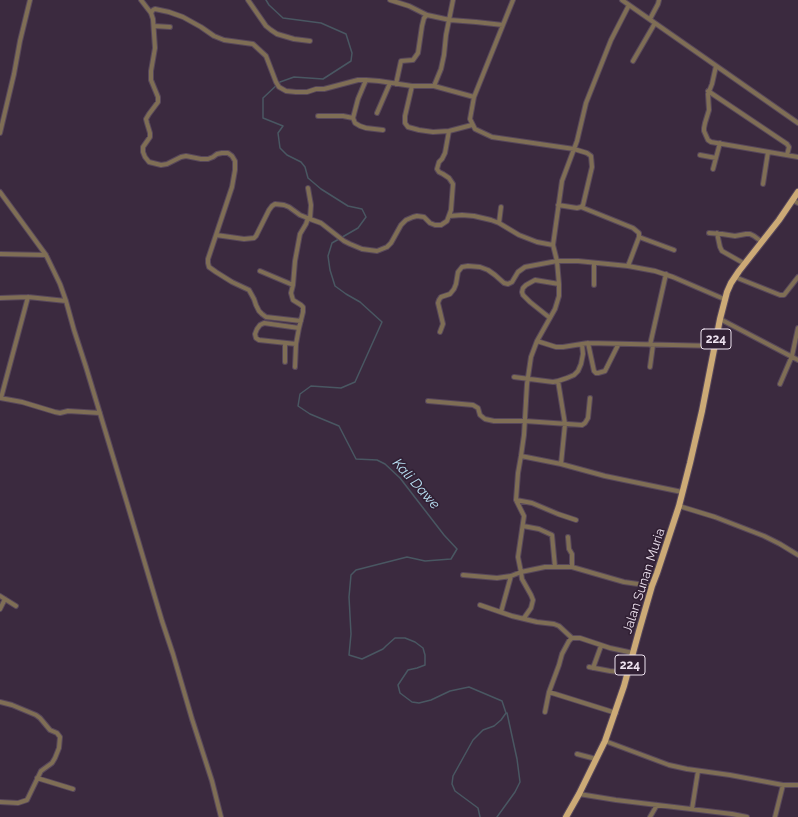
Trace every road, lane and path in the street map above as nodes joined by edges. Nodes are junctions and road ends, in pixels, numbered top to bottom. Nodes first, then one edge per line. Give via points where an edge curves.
1 (30, 0) edge
2 (141, 0) edge
3 (248, 0) edge
4 (390, 0) edge
5 (453, 0) edge
6 (513, 0) edge
7 (622, 0) edge
8 (659, 0) edge
9 (629, 5) junction
10 (151, 13) junction
11 (428, 15) junction
12 (449, 20) junction
13 (650, 20) junction
14 (655, 23) junction
15 (154, 26) junction
16 (503, 26) junction
17 (170, 27) dead end
18 (310, 41) dead end
19 (633, 61) dead end
20 (716, 66) junction
21 (366, 80) junction
22 (390, 83) junction
23 (396, 84) junction
24 (412, 86) junction
25 (434, 86) junction
26 (708, 91) junction
27 (474, 97) junction
28 (377, 113) dead end
29 (318, 116) dead end
30 (353, 118) junction
31 (798, 123) edge
32 (472, 125) junction
33 (383, 130) dead end
34 (449, 131) junction
35 (0, 133) edge
36 (720, 143) junction
37 (574, 148) junction
38 (768, 152) junction
39 (700, 155) dead end
40 (787, 155) junction
41 (798, 157) edge
42 (716, 158) junction
43 (713, 170) dead end
44 (763, 184) dead end
45 (308, 188) dead end
46 (0, 192) edge
47 (798, 192) edge
48 (795, 202) edge
49 (558, 205) junction
50 (501, 207) dead end
51 (581, 207) junction
52 (448, 216) junction
53 (309, 219) junction
54 (499, 223) junction
55 (734, 230) dead end
56 (709, 233) dead end
57 (717, 233) junction
58 (216, 235) junction
59 (733, 236) junction
60 (639, 237) junction
61 (762, 242) junction
62 (553, 245) junction
63 (674, 250) dead end
64 (0, 254) edge
65 (46, 255) junction
66 (557, 261) junction
67 (594, 262) junction
68 (745, 264) junction
69 (628, 266) junction
70 (260, 271) dead end
71 (666, 274) junction
72 (735, 277) junction
73 (798, 277) edge
74 (559, 284) junction
75 (293, 285) junction
76 (594, 285) dead end
77 (28, 297) junction
78 (0, 298) edge
79 (724, 298) junction
80 (66, 300) junction
81 (550, 318) junction
82 (720, 319) junction
83 (301, 321) junction
84 (299, 328) junction
85 (798, 328) edge
86 (440, 332) dead end
87 (537, 341) junction
88 (285, 343) junction
89 (588, 343) junction
90 (296, 344) junction
91 (582, 344) junction
92 (618, 345) junction
93 (652, 345) junction
94 (715, 346) junction
95 (792, 356) junction
96 (798, 360) edge
97 (285, 362) dead end
98 (295, 367) dead end
99 (650, 367) dead end
100 (514, 377) dead end
101 (528, 379) junction
102 (558, 381) junction
103 (780, 384) dead end
104 (1, 398) edge
105 (590, 398) dead end
106 (428, 401) dead end
107 (100, 413) junction
108 (525, 421) junction
109 (565, 424) junction
110 (521, 456) junction
111 (561, 464) junction
112 (682, 492) junction
113 (516, 500) junction
114 (679, 506) junction
115 (576, 520) dead end
116 (523, 526) junction
117 (568, 537) dead end
118 (798, 555) edge
119 (555, 567) junction
120 (572, 567) junction
121 (521, 572) junction
122 (463, 575) dead end
123 (511, 576) junction
124 (652, 586) junction
125 (0, 596) edge
126 (5, 599) junction
127 (16, 606) dead end
128 (480, 606) dead end
129 (0, 609) edge
130 (500, 612) junction
131 (524, 618) junction
132 (572, 638) junction
133 (601, 646) junction
134 (633, 653) junction
135 (628, 673) junction
136 (549, 692) junction
137 (0, 702) edge
138 (545, 712) dead end
139 (616, 713) junction
140 (605, 741) junction
141 (576, 754) dead end
142 (596, 759) junction
143 (698, 771) junction
144 (37, 778) junction
145 (783, 785) junction
146 (798, 785) edge
147 (74, 789) dead end
148 (579, 794) junction
149 (0, 802) edge
150 (657, 805) junction
151 (692, 809) junction
152 (715, 814) edge
153 (221, 817) edge
154 (566, 817) edge
155 (650, 817) edge
156 (747, 817) edge
157 (775, 817) edge

1 - 35 street
2 - 10 street
3 - 18 street via 266,26 277,34
4 - 11 street
5 - 12 street
6 - 16 street
7 - 9 street
8 - 13 street
9 - 13 street
9 - 37 street via 611,40 586,104
10 - 15 street
10 - 21 street via 155,9 169,12 224,40 253,44 266,56 276,82 286,91 307,92
11 - 12 street
11 - 23 street via 424,18 418,53 413,60 401,61
12 - 16 street
12 - 25 street via 441,69
13 - 14 street
14 - 19 street
14 - 20 street
15 - 17 street
15 - 58 street via 155,48 151,80 158,102 146,119 150,137 143,147 143,152 149,162 161,165 186,156 202,159 222,153 232,156 235,170 232,187
16 - 27 street
20 - 26 street
20 - 31 street
21 - 22 street
21 - 30 street
22 - 23 street
22 - 28 street
23 - 24 street
24 - 25 street
24 - 34 street via 405,116 406,125 428,132
25 - 27 street
26 - 36 street via 709,110 704,130 708,140
26 - 40 street via 787,144
27 - 32 street via 470,119
29 - 30 street
30 - 33 street via 360,126
32 - 34 street
32 - 37 street via 492,138
34 - 52 street via 445,153 437,169 453,184 452,206
36 - 38 street
36 - 42 street
37 - 49 street via 562,181
37 - 51 street via 587,153 592,161
38 - 40 street
38 - 44 street
39 - 42 street
40 - 41 street
42 - 43 street
45 - 53 street via 312,205
46 - 65 street
47 - 48 main road, 224
48 - 61 main road, 224
49 - 51 street
49 - 62 street
50 - 54 street
51 - 60 street via 633,228 639,233
52 - 53 street via 441,225 430,223 420,216 406,220 391,243 377,251 362,250 344,241 321,223
52 - 54 street via 474,216
53 - 58 street via 289,207 275,204 254,238 244,240
53 - 75 street via 300,234
54 - 62 street via 519,235
55 - 59 street
56 - 57 street
57 - 59 street
57 - 68 street via 722,251
58 - 83 street via 208,260 209,267 249,290 262,314
59 - 61 street via 750,234
60 - 63 street
60 - 69 street
61 - 68 main road, 224
62 - 66 street
64 - 65 street
65 - 80 street
66 - 67 street
66 - 74 street
66 - 86 street via 525,267 508,284 480,267 462,267 458,272 454,289 438,300 443,324
67 - 69 street
67 - 76 street
68 - 72 main road, 224
69 - 71 street
70 - 75 street
71 - 79 street
71 - 93 street
72 - 73 street via 784,295
72 - 79 main road, 224
74 - 81 street via 559,296
74 - 81 street via 535,280 523,288 523,295
75 - 83 street via 293,300 303,308
77 - 78 street
77 - 80 street
77 - 104 street
79 - 82 main road, 224
80 - 107 street
81 - 87 street
82 - 94 main road, 224
82 - 95 street
83 - 84 street
84 - 88 street via 264,323 255,334 259,340
84 - 90 street
85 - 95 street
87 - 91 street via 556,347
87 - 101 street via 531,357
88 - 90 street
88 - 97 street
89 - 91 street
89 - 92 street
89 - 92 street via 596,373 605,371
90 - 98 street
91 - 102 street via 582,360 578,371
92 - 93 street
93 - 94 street
93 - 99 street
94 - 112 main road, 224
95 - 96 street
95 - 103 street
100 - 101 street
101 - 102 street
101 - 108 street
102 - 109 street
104 - 107 street via 60,413
105 - 109 street via 585,423
106 - 108 street via 473,405 478,408 480,415 488,420
107 - 153 street
108 - 109 street
108 - 110 street
109 - 111 street
110 - 111 street
110 - 113 street
111 - 112 street
112 - 114 main road, 224
113 - 115 street via 532,503
113 - 116 street via 524,516
114 - 118 street via 764,536
114 - 124 main road, Jalan Sunan Muria / 224
116 - 119 street via 552,535
116 - 121 street via 518,557
117 - 120 street
119 - 120 street
119 - 121 street
120 - 124 street via 624,582
121 - 123 street
121 - 131 street via 533,600
122 - 123 street via 497,578
123 - 130 street
124 - 134 main road, Jalan Sunan Muria / 224
125 - 126 street
126 - 127 street
126 - 129 street
128 - 130 street
130 - 131 street
131 - 132 street via 560,626
132 - 133 street via 580,638
132 - 136 street via 562,654
133 - 134 street
133 - 135 street via 591,667
134 - 135 main road, Jalan Sunan Muria / 224
135 - 139 main road, Jalan Sunan Muria / 224
136 - 138 street
136 - 139 street
137 - 144 street via 36,715 50,730 60,736 55,758
139 - 140 main road, Jalan Sunan Muria / 224
140 - 142 main road, Jalan Sunan Muria / 224
140 - 143 street via 669,765
141 - 142 street
142 - 148 main road, Jalan Sunan Muria / 224
143 - 145 street
143 - 151 street
144 - 147 street
144 - 149 street via 27,800 18,803
145 - 146 street
145 - 157 street
148 - 150 street
148 - 154 main road, Jalan Sunan Muria / 224
150 - 151 street
150 - 155 street
151 - 152 street
152 - 156 street

